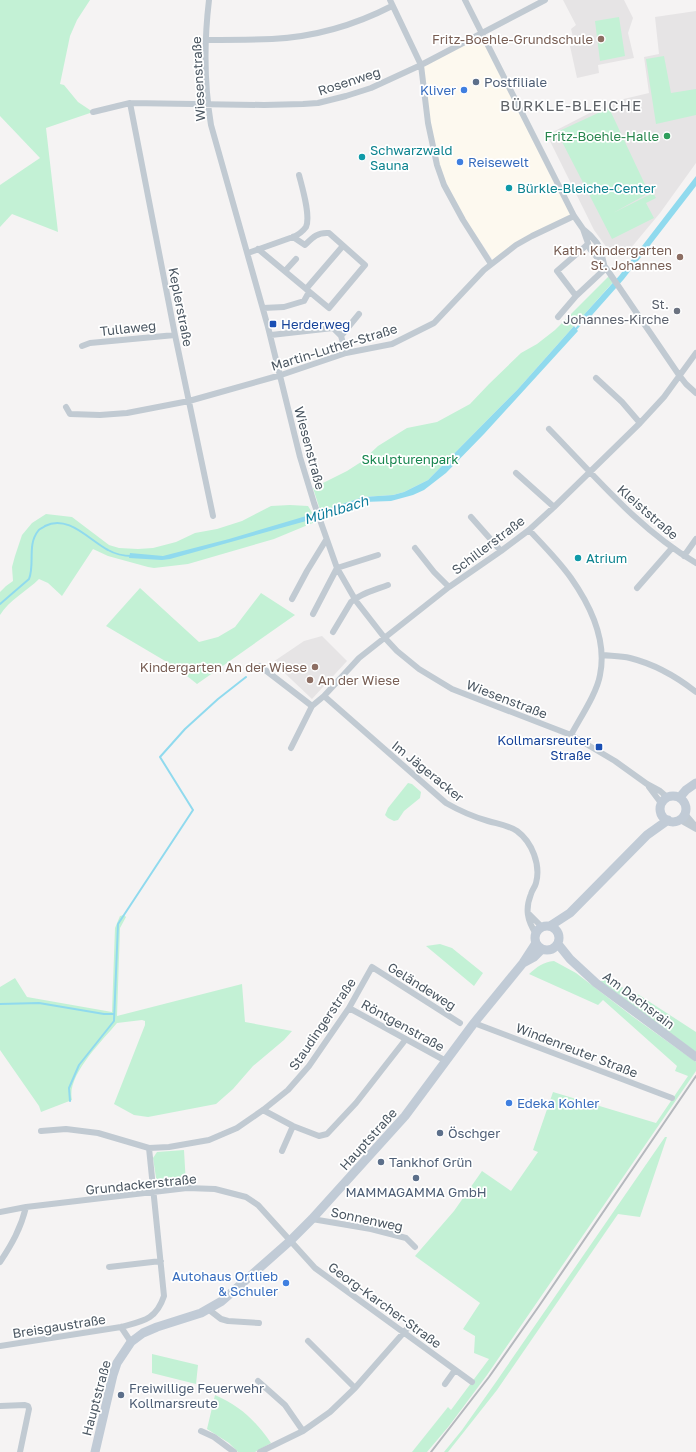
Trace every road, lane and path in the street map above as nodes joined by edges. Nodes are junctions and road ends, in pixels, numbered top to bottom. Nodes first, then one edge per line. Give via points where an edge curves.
1 (209, 0) edge
2 (465, 0) edge
3 (545, 0) edge
4 (391, 3) edge
5 (481, 32) junction
6 (205, 40) junction
7 (422, 65) junction
8 (130, 103) junction
9 (208, 104) junction
10 (93, 112) dead end
11 (299, 176) dead end
12 (574, 216) junction
13 (583, 229) junction
14 (293, 237) junction
15 (588, 244) junction
16 (342, 246) junction
17 (258, 249) junction
18 (248, 253) junction
19 (296, 259) dead end
20 (491, 264) junction
21 (605, 266) junction
22 (285, 271) junction
23 (308, 291) junction
24 (576, 296) junction
25 (263, 308) junction
26 (359, 314) dead end
27 (558, 317) dead end
28 (175, 335) junction
29 (271, 335) junction
30 (341, 336) junction
31 (82, 346) dead end
32 (696, 353) edge
33 (346, 354) junction
34 (280, 375) junction
35 (679, 375) junction
36 (596, 378) dead end
37 (696, 393) edge
38 (189, 401) junction
39 (66, 407) dead end
40 (640, 423) junction
41 (550, 429) dead end
42 (591, 472) junction
43 (516, 473) dead end
44 (554, 507) junction
45 (213, 516) dead end
46 (471, 517) dead end
47 (529, 530) junction
48 (696, 539) edge
49 (326, 540) junction
50 (415, 548) dead end
51 (672, 548) junction
52 (501, 551) junction
53 (378, 556) dead end
54 (684, 556) junction
55 (696, 563) edge
56 (337, 568) junction
57 (388, 585) dead end
58 (449, 587) junction
59 (637, 588) dead end
60 (292, 599) dead end
61 (355, 599) junction
62 (313, 614) dead end
63 (333, 632) dead end
64 (384, 637) junction
65 (602, 655) junction
66 (260, 666) dead end
67 (696, 692) edge
68 (324, 696) junction
69 (312, 706) junction
70 (571, 735) junction
71 (291, 748) dead end
72 (696, 784) edge
73 (664, 800) junction
74 (682, 800) junction
75 (682, 817) junction
76 (666, 818) junction
77 (696, 828) edge
78 (528, 913) junction
79 (570, 913) junction
80 (558, 933) junction
81 (541, 936) junction
82 (555, 947) junction
83 (372, 967) joint
84 (349, 1008) junction
85 (460, 1023) dead end
86 (474, 1023) junction
87 (406, 1039) junction
88 (696, 1057) edge
89 (446, 1061) junction
90 (672, 1098) dead end
91 (263, 1110) junction
92 (293, 1126) junction
93 (41, 1131) dead end
94 (149, 1148) junction
95 (282, 1151) dead end
96 (153, 1192) junction
97 (26, 1207) junction
98 (0, 1212) edge
99 (312, 1219) junction
100 (290, 1241) junction
101 (415, 1247) dead end
102 (161, 1261) junction
103 (0, 1262) edge
104 (109, 1268) dead end
105 (208, 1309) junction
106 (153, 1316) junction
107 (413, 1322) dead end
108 (259, 1323) dead end
109 (121, 1327) junction
110 (157, 1327) junction
111 (404, 1333) junction
112 (308, 1341) dead end
113 (131, 1342) junction
114 (0, 1346) edge
115 (455, 1370) junction
116 (258, 1381) dead end
117 (472, 1382) dead end
118 (445, 1384) dead end
119 (355, 1388) junction
120 (0, 1406) edge
121 (201, 1431) dead end
122 (303, 1431) junction
123 (20, 1452) edge
124 (95, 1452) edge
125 (234, 1452) edge
126 (260, 1452) edge

1 - 6 street, Wiesenstraße
2 - 5 street
3 - 5 street, Rosenweg
4 - 6 street via 355,23 317,33 273,39
4 - 7 street
5 - 7 street, Rosenweg
5 - 12 street
6 - 9 street, Wiesenstraße
7 - 9 street, Rosenweg via 371,88 318,103
7 - 20 street via 428,123 437,165 444,185 463,220
8 - 9 street, Rosenweg
8 - 10 street, Rosenweg
8 - 28 street, Keplerstraße
9 - 18 street, Wiesenstraße via 211,125
11 - 14 street via 308,220 306,227
12 - 13 street
12 - 20 street, Martin-Luther-Straße via 516,244
13 - 15 street
13 - 21 street via 600,248
14 - 16 street via 305,245 314,236 323,232 328,233
14 - 17 street
15 - 21 street
15 - 24 street via 557,271
16 - 23 street
16 - 23 street via 365,266 329,308
17 - 18 street
17 - 22 street
18 - 25 street, Wiesenstraße
19 - 22 street
20 - 33 street, Martin-Luther-Straße via 434,323 392,344
21 - 24 street
21 - 35 street
22 - 23 street
23 - 25 street via 304,301 284,307
24 - 27 street
25 - 29 street, Wiesenstraße
26 - 30 street
28 - 31 street, Tullaweg via 90,343
28 - 38 street, Keplerstraße
29 - 30 street via 333,328
29 - 34 street, Wiesenstraße
30 - 33 street
32 - 35 street, Schillerstraße
33 - 34 street, Martin-Luther-Straße
34 - 38 street, Martin-Luther-Straße
34 - 49 street, Wiesenstraße via 300,457
35 - 37 street
35 - 40 street, Schillerstraße
36 - 40 street
38 - 39 street, Martin-Luther-Straße via 127,413 100,415 70,414
38 - 45 street, Keplerstraße
40 - 42 street, Schillerstraße
41 - 42 street, Kleiststraße
42 - 44 street, Schillerstraße
42 - 51 street, Kleiststraße via 630,513
43 - 44 street
44 - 47 street, Schillerstraße
46 - 52 street
47 - 52 street, Schillerstraße
47 - 65 street via 571,577 585,599 595,623
48 - 54 street
49 - 56 street, Wiesenstraße
49 - 60 street
50 - 58 street
51 - 54 street, Kleiststraße
51 - 59 street
52 - 58 street, Schillerstraße
53 - 56 street
54 - 55 street, Kleiststraße
56 - 61 street, Wiesenstraße
56 - 62 street
57 - 61 street
58 - 64 street, Schillerstraße
61 - 63 street
61 - 64 street, Wiesenstraße
64 - 68 street, Schillerstraße via 359,658
64 - 70 street, Wiesenstraße via 419,669 444,685
65 - 67 street via 629,658 656,668
65 - 70 street via 598,682
66 - 69 street
68 - 69 street, Schillerstraße
68 - 78 street, Im Jägeracker via 446,803 460,811 517,831 533,850 536,863 536,883 529,898
69 - 71 street, Schillerstraße
70 - 73 street, Wiesenstraße via 660,791
72 - 74 main road
73 - 74 main road via 673,796
73 - 76 main road via 661,810
74 - 75 main road via 686,807
75 - 76 main road via 674,821
75 - 77 street
76 - 79 main road
78 - 81 street
78 - 81 street, Im Jägeracker via 530,924
79 - 80 main road
79 - 81 main road
80 - 81 main road via 554,928
80 - 82 main road via 560,938
81 - 82 main road
81 - 86 main road, Hauptstraße via 523,963
82 - 88 main road, Am Dachsrain via 561,957 570,959 596,983
83 - 84 street, Staudingerstraße
83 - 85 street, Geländeweg
84 - 87 street, Röntgenstraße
84 - 91 street, Staudingerstraße via 305,1070 288,1090
86 - 89 main road, Hauptstraße
86 - 90 street, Windenreuter Straße
87 - 89 street, Röntgenstraße
87 - 92 street via 356,1103 327,1134 318,1136
89 - 99 main road, Hauptstraße via 406,1116
91 - 92 street
91 - 94 street, Staudingerstraße via 237,1128 210,1140 175,1147
92 - 95 street
93 - 94 street, Staudingerstraße via 66,1129 98,1133
94 - 96 street
96 - 97 street, Grundackerstraße
96 - 100 street, Grundackerstraße via 200,1188 231,1192 246,1197 258,1206
96 - 102 street
97 - 98 street, Grundackerstraße
97 - 103 street via 17,1235
99 - 100 main road, Hauptstraße
99 - 101 street, Sonnenweg via 406,1238
100 - 105 main road, Hauptstraße via 239,1287
100 - 111 street, Georg-Karcher-Straße via 315,1268
102 - 104 street
102 - 106 street via 164,1296
105 - 108 street via 228,1321
105 - 110 main road, Hauptstraße
106 - 109 street, Breisgaustraße
106 - 110 street
107 - 111 street
109 - 113 street, Breisgaustraße
109 - 114 street, Breisgaustraße
110 - 113 main road, Hauptstraße
111 - 115 street, Georg-Karcher-Straße
111 - 119 street
112 - 119 street
113 - 124 main road, Hauptstraße via 113,1376
115 - 117 street, Georg-Karcher-Straße
115 - 118 street
116 - 122 street via 285,1405
119 - 122 street via 330,1412
120 - 123 street via 28,1406
121 - 125 street
122 - 126 street

